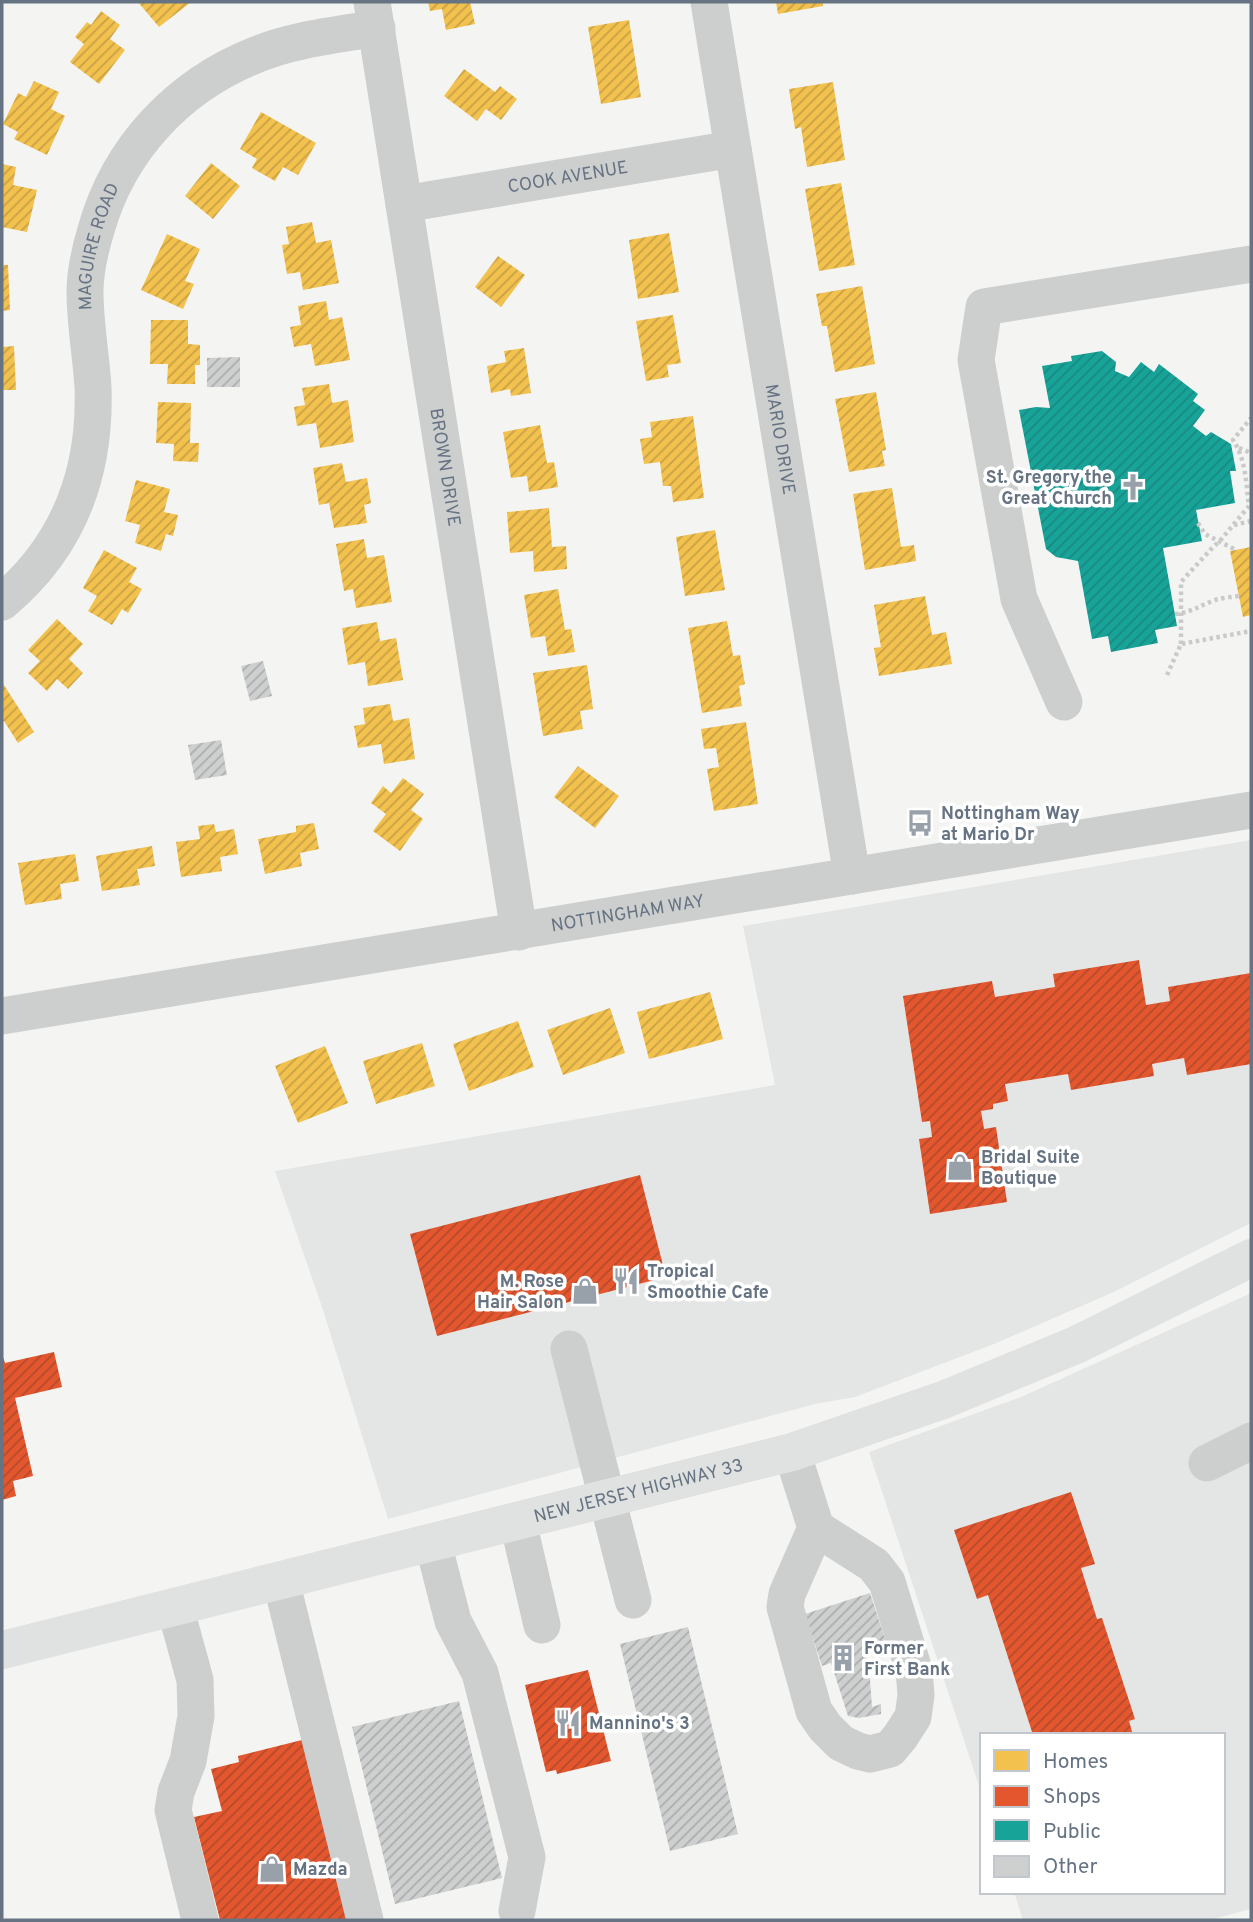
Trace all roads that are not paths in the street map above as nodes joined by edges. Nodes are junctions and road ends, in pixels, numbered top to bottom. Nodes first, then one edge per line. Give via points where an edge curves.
1 (709, 2) edge
2 (374, 15) edge
3 (733, 149) junction
4 (404, 204) junction
5 (1251, 264) edge
6 (2, 602) edge
7 (1064, 702) dead end
8 (1251, 810) edge
9 (852, 876) junction
10 (519, 932) junction
11 (2, 1016) edge
12 (1251, 1258) edge
13 (569, 1349) dead end
14 (1251, 1441) edge
15 (792, 1452) junction
16 (1207, 1463) dead end
17 (607, 1499) junction
18 (518, 1521) junction
19 (816, 1528) junction
20 (433, 1543) junction
21 (281, 1581) junction
22 (633, 1600) dead end
23 (175, 1607) junction
24 (542, 1625) dead end
25 (2, 1650) edge
26 (516, 1911) dead end
27 (200, 1920) edge
28 (365, 1920) edge

1 - 3 street, MARIO DRIVE
2 - 4 street, BROWN DRIVE
2 - 6 street, MAGUIRE ROAD via 259,53 218,72 180,99 147,131 123,165 102,206 85,292 93,387 87,468 75,505 53,547
3 - 4 street, COOK AVENUE
3 - 9 street, MARIO DRIVE
4 - 10 street, BROWN DRIVE
5 - 7 street via 984,307 976,360 1019,599
8 - 9 street, NOTTINGHAM WAY
9 - 10 street, NOTTINGHAM WAY
10 - 11 street, NOTTINGHAM WAY
12 - 15 main road, NEW JERSEY HIGHWAY 33 via 1076,1345 943,1400
13 - 17 street
14 - 16 street
15 - 17 main road, NEW JERSEY HIGHWAY 33
15 - 19 street
17 - 18 main road, NEW JERSEY HIGHWAY 33
17 - 22 street
18 - 20 main road, NEW JERSEY HIGHWAY 33
18 - 24 street
19 - 19 street via 785,1607 814,1711 849,1747 870,1754 890,1749 913,1717 916,1695 914,1670 887,1582 874,1565
20 - 21 main road, NEW JERSEY HIGHWAY 33
20 - 26 street via 453,1621 481,1673 527,1857
21 - 23 main road, NEW JERSEY HIGHWAY 33
21 - 28 street
23 - 25 main road, NEW JERSEY HIGHWAY 33
23 - 27 street via 195,1680 196,1717 173,1810

